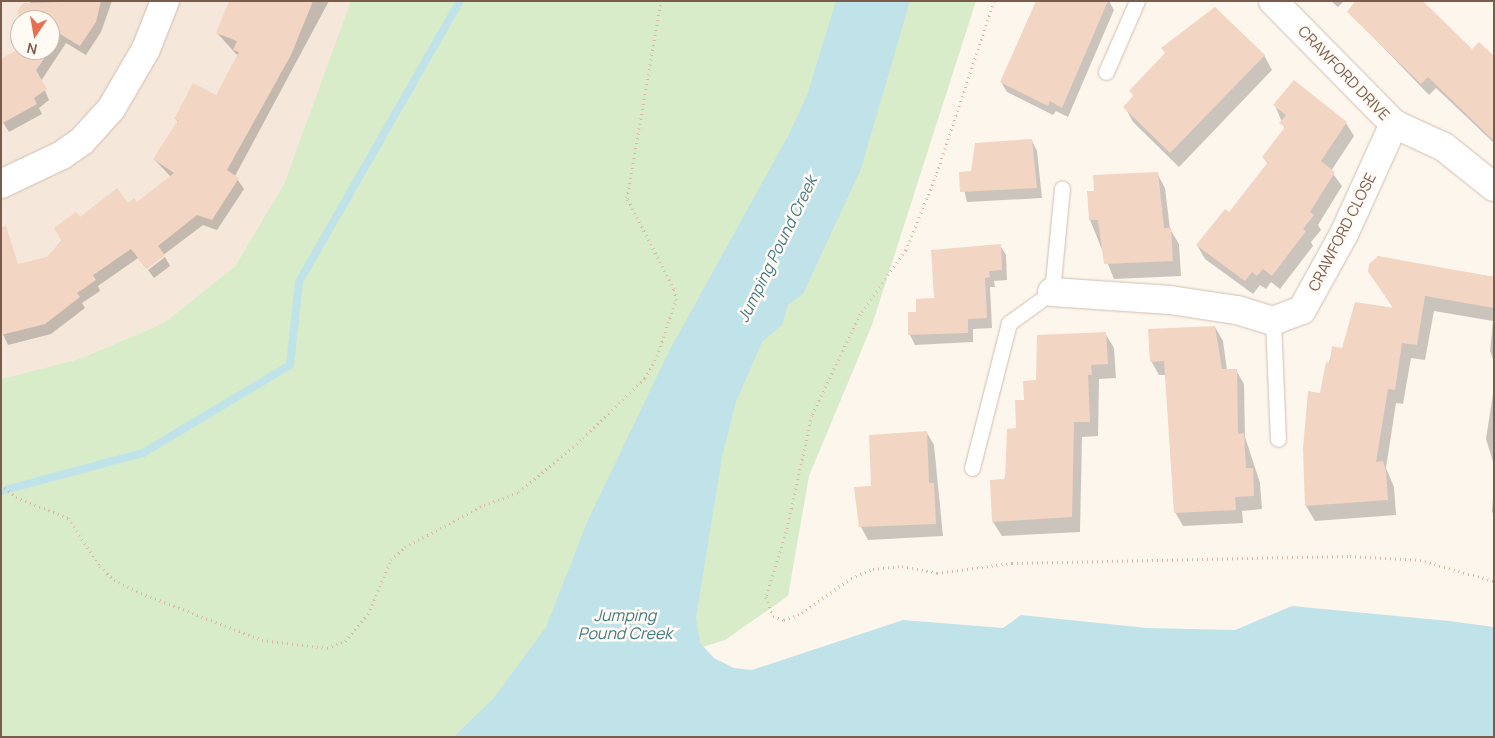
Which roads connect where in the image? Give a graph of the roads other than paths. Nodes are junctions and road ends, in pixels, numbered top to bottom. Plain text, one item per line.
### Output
1 (165, 1) edge
2 (1137, 1) edge
3 (1273, 1) edge
4 (1106, 72) dead end
5 (1394, 124) junction
6 (1, 184) edge
7 (1494, 187) edge
8 (1062, 188) dead end
9 (1052, 292) junction
10 (1273, 321) junction
11 (1278, 439) dead end
12 (972, 468) dead end

1 - 6 street
2 - 4 lane
3 - 5 street, CRAWFORD DRIVE
5 - 7 street, CRAWFORD DRIVE
5 - 10 street, CRAWFORD CLOSE
8 - 9 lane
9 - 10 street
9 - 12 lane
10 - 11 lane

